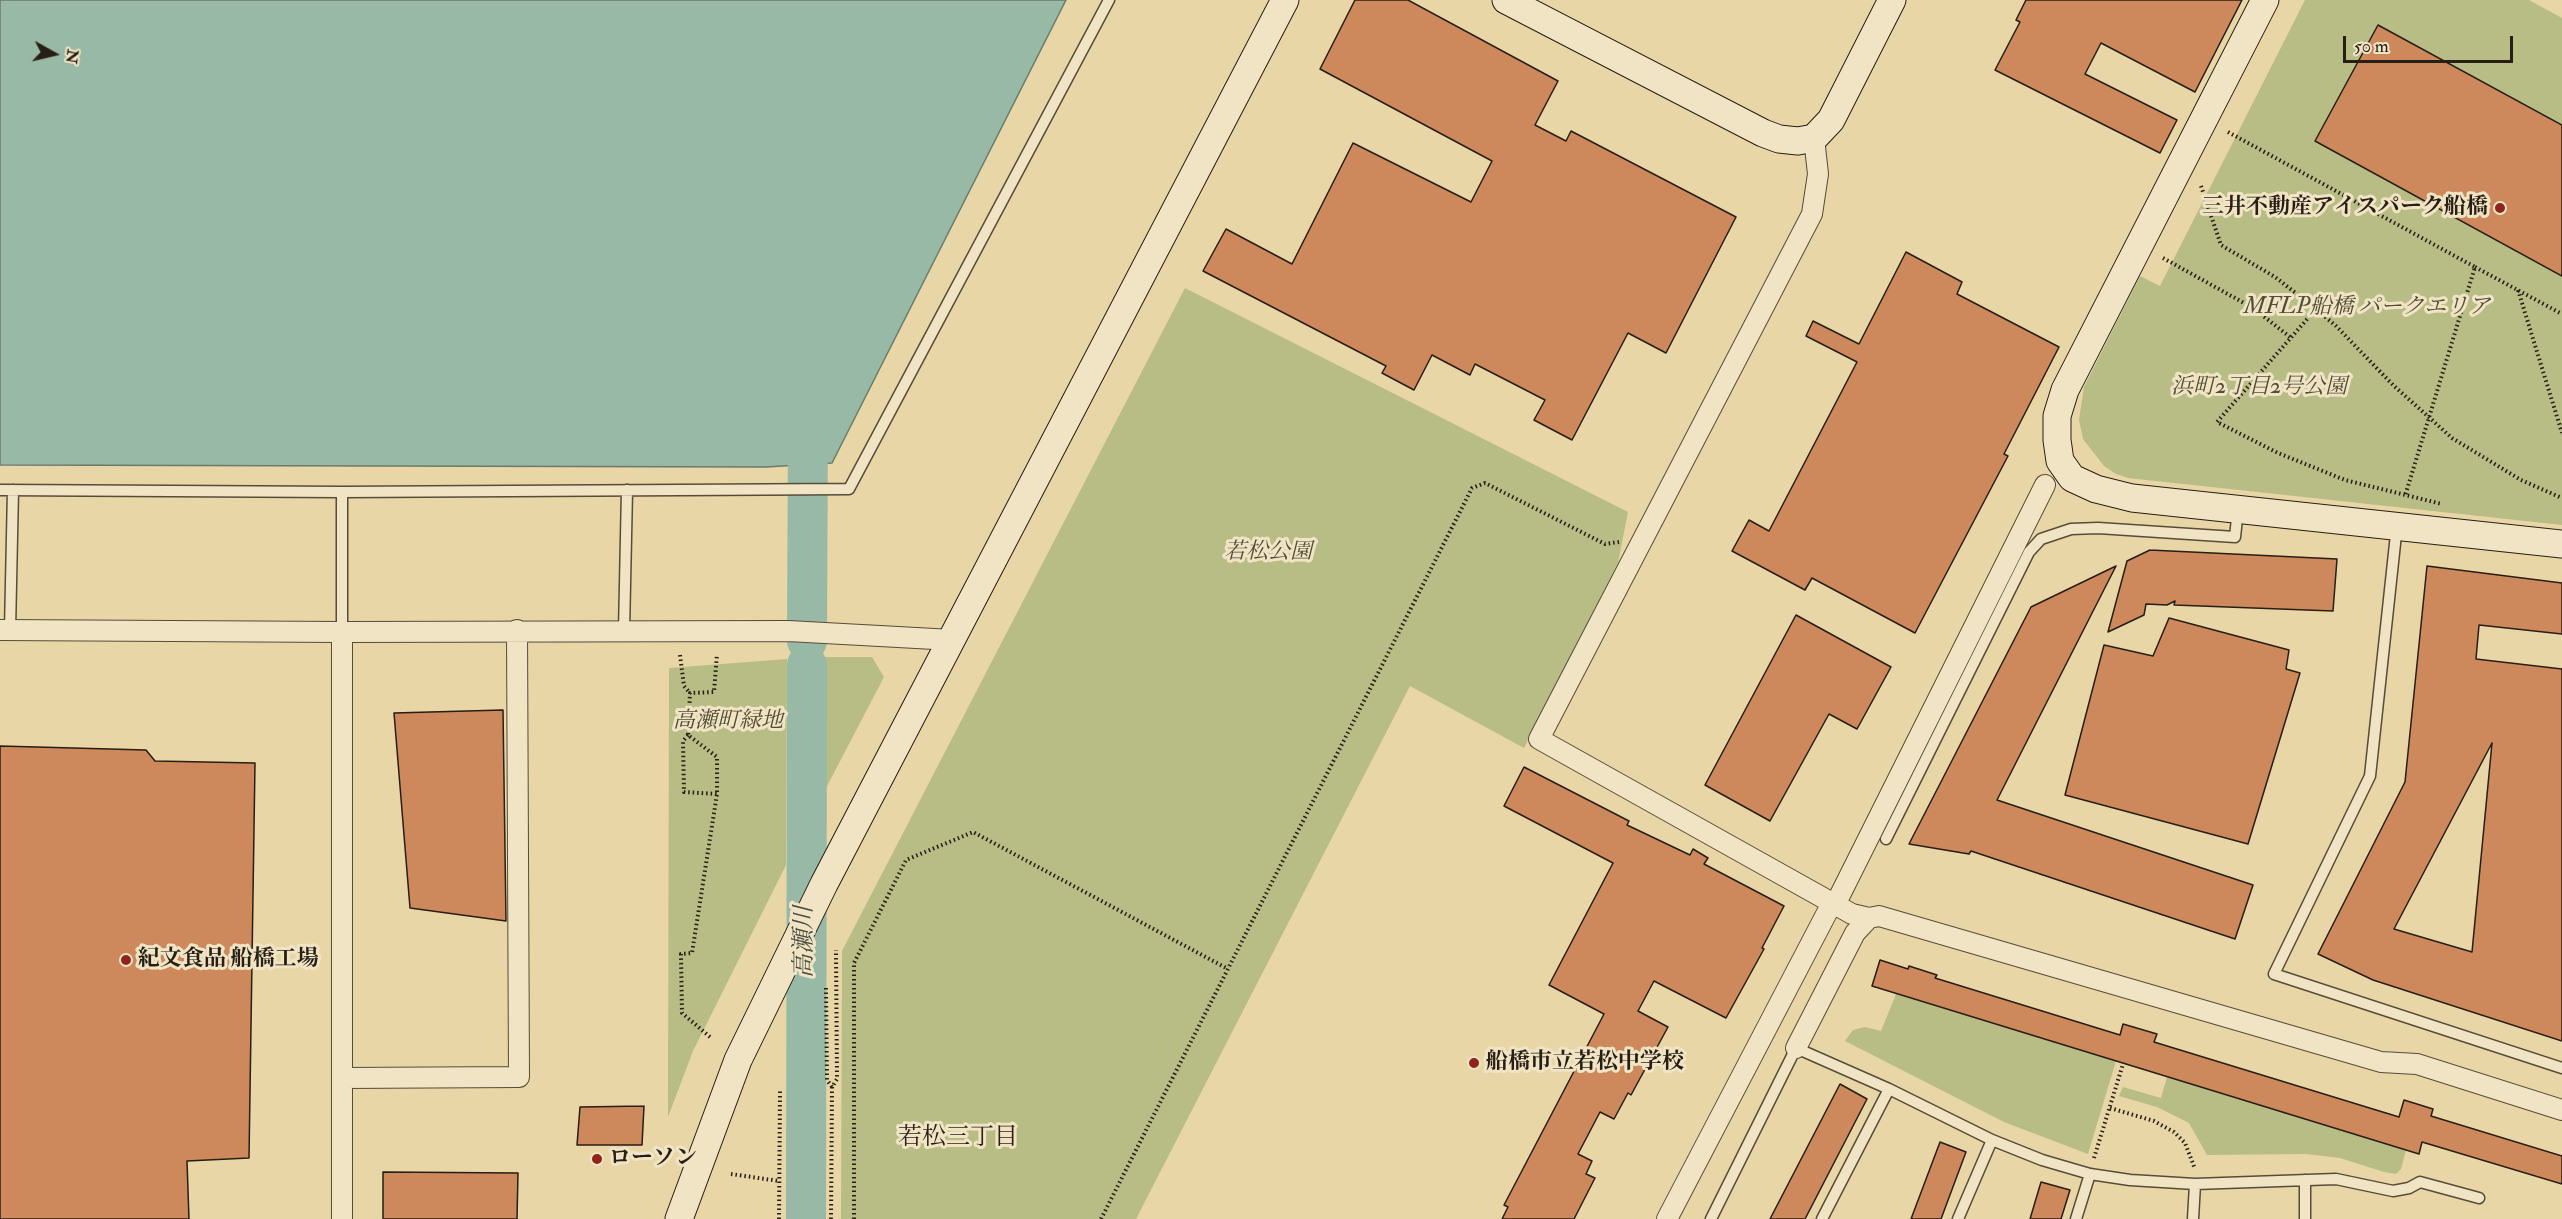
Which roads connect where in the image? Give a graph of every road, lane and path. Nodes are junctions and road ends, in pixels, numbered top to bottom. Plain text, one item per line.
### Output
1 (1109, 0) edge
2 (1285, 0) edge
3 (1506, 0) edge
4 (1892, 0) edge
5 (2265, 0) edge
6 (2228, 132) dead end
7 (1814, 138) junction
8 (2201, 186) dead end
9 (2163, 258) dead end
10 (2475, 267) junction
11 (2518, 290) junction
12 (2316, 309) junction
13 (2562, 314) edge
14 (2290, 337) junction
15 (2429, 419) junction
16 (2562, 433) edge
17 (2045, 485) dead end
18 (0, 490) edge
19 (13, 490) junction
20 (627, 490) junction
21 (342, 492) junction
22 (2405, 495) junction
23 (2562, 498) edge
24 (2442, 504) dead end
25 (2238, 509) junction
26 (2397, 525) junction
27 (1622, 542) dead end
28 (2562, 544) edge
29 (5, 630) edge
30 (516, 630) junction
31 (624, 631) junction
32 (342, 632) junction
33 (953, 640) junction
34 (717, 654) dead end
35 (680, 655) dead end
36 (690, 693) junction
37 (687, 735) junction
38 (717, 794) junction
39 (1886, 839) dead end
40 (1834, 904) junction
41 (1869, 918) junction
42 (836, 950) dead end
43 (1228, 969) junction
44 (826, 988) dead end
45 (710, 1037) dead end
46 (1796, 1048) junction
47 (2123, 1064) dead end
48 (2562, 1068) edge
49 (343, 1078) junction
50 (832, 1087) junction
51 (1889, 1089) junction
52 (780, 1091) dead end
53 (2110, 1108) junction
54 (2562, 1110) edge
55 (1992, 1140) junction
56 (2093, 1161) dead end
57 (2196, 1169) dead end
58 (731, 1174) dead end
59 (2090, 1174) junction
60 (2305, 1180) junction
61 (779, 1182) junction
62 (2195, 1184) junction
63 (2479, 1198) dead end
64 (342, 1219) edge
65 (679, 1219) edge
66 (779, 1219) edge
67 (831, 1219) edge
68 (854, 1219) edge
69 (1101, 1219) edge
70 (1667, 1219) edge
71 (1711, 1219) edge
72 (1822, 1219) edge
73 (1958, 1219) edge
74 (2076, 1219) edge
75 (2193, 1219) edge
76 (2305, 1219) edge

1 - 20 lane
2 - 33 street
3 - 7 street
4 - 7 street
5 - 25 street
6 - 10 path
7 - 40 street
8 - 12 path
9 - 14 path
10 - 11 path
10 - 15 path
11 - 13 path
11 - 16 path
12 - 14 path
12 - 15 path
14 - 22 path
15 - 22 path
15 - 23 path
17 - 40 street
18 - 19 lane
19 - 21 lane
19 - 29 lane
20 - 21 lane
20 - 31 lane
21 - 32 lane
22 - 24 path
25 - 26 street
25 - 39 lane
26 - 28 street
26 - 48 lane
27 - 43 path
29 - 32 street
30 - 31 street
30 - 32 street
30 - 49 street
31 - 33 street
32 - 49 street
33 - 65 street
34 - 36 path
35 - 36 path
36 - 37 path
37 - 38 path
37 - 38 path
38 - 45 path
40 - 41 street
40 - 70 street
41 - 46 street
41 - 54 street
42 - 50 path
43 - 68 path
43 - 69 path
44 - 50 path
46 - 51 lane
46 - 71 lane
47 - 53 path
49 - 64 street
50 - 67 path
51 - 55 lane
51 - 72 lane
52 - 61 path
53 - 56 path
53 - 57 path
55 - 59 lane
55 - 73 lane
58 - 61 path
59 - 62 lane
59 - 74 lane
60 - 62 lane
60 - 63 lane
60 - 76 lane
61 - 66 path
62 - 75 lane

